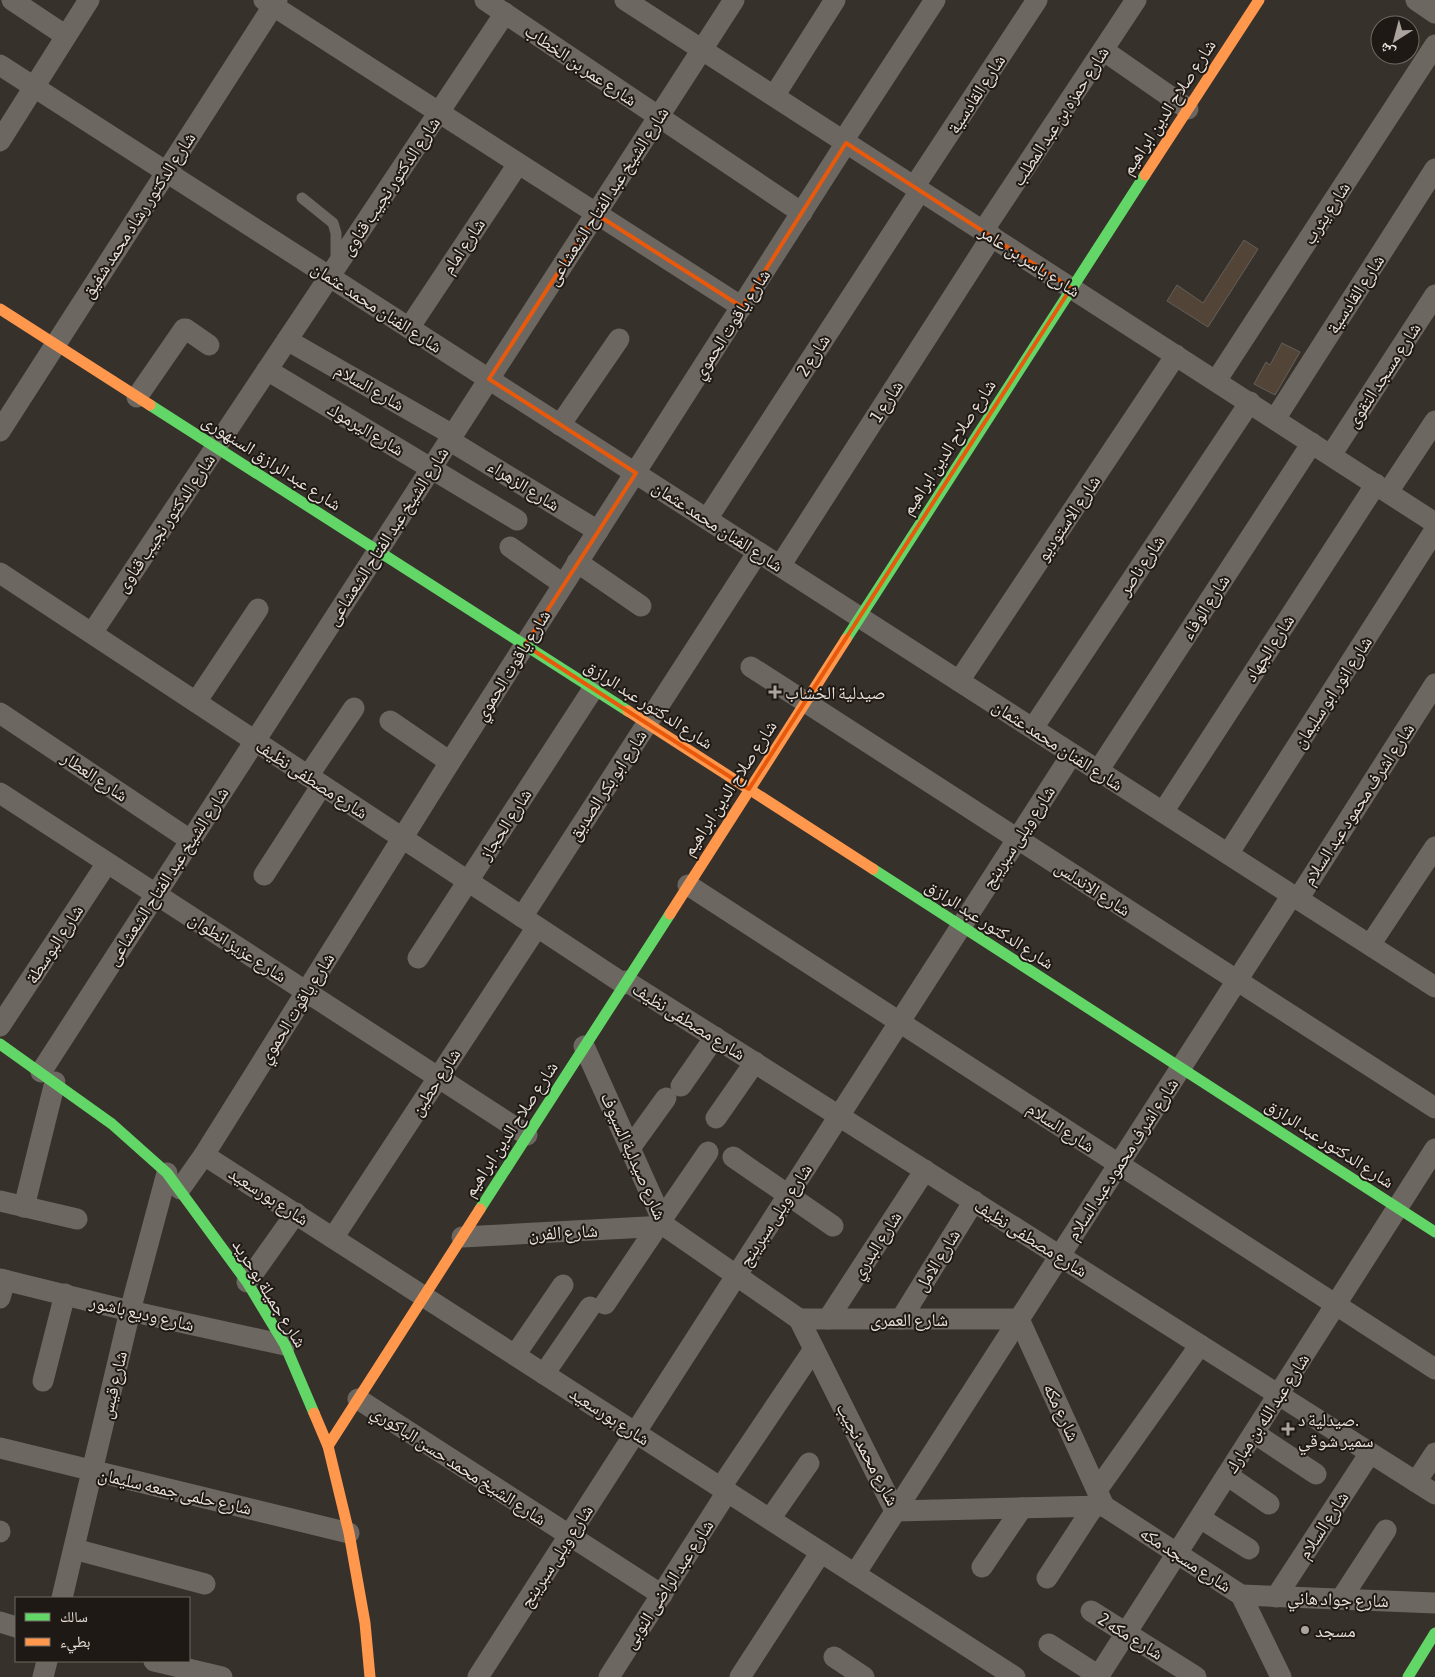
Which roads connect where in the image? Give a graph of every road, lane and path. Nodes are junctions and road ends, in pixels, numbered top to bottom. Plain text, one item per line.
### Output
1 (12, 0) edge
2 (90, 0) edge
3 (485, 0) edge
4 (734, 0) edge
5 (836, 0) edge
6 (935, 0) edge
7 (1037, 0) edge
8 (1136, 0) edge
9 (1259, 0) edge
10 (1416, 0) edge
11 (630, 1) edge
12 (271, 2) edge
13 (504, 13) junction
14 (1435, 13) edge
15 (66, 36) junction
16 (1435, 45) edge
17 (702, 49) junction
18 (1103, 50) junction
19 (0, 65) edge
20 (34, 87) junction
21 (774, 96) junction
22 (1188, 109) junction
23 (438, 113) junction
24 (658, 117) junction
25 (0, 141) edge
26 (844, 142) junction
27 (518, 164) junction
28 (1435, 169) edge
29 (166, 172) junction
30 (917, 189) junction
31 (302, 198) dead end
32 (802, 213) junction
33 (596, 214) junction
34 (988, 234) junction
35 (333, 272) junction
36 (1071, 288) junction
37 (1435, 295) edge
38 (742, 307) junction
39 (0, 309) edge
40 (408, 328) junction
41 (619, 338) dead end
42 (287, 340) junction
43 (55, 345) junction
44 (209, 345) dead end
45 (1176, 355) junction
46 (267, 370) junction
47 (489, 379) junction
48 (1216, 381) junction
49 (137, 397) junction
50 (1250, 402) junction
51 (1274, 419) junction
52 (1435, 421) edge
53 (560, 425) junction
54 (0, 430) edge
55 (451, 437) junction
56 (1312, 443) junction
57 (216, 447) junction
58 (1331, 455) junction
59 (431, 468) junction
60 (636, 474) junction
61 (1382, 488) junction
62 (707, 519) junction
63 (517, 520) dead end
64 (1435, 523) edge
65 (1435, 530) edge
66 (598, 531) junction
67 (510, 547) dead end
68 (378, 551) junction
69 (758, 552) junction
70 (577, 562) junction
71 (780, 566) junction
72 (0, 573) edge
73 (563, 584) junction
74 (642, 606) dead end
75 (258, 609) dead end
76 (860, 617) junction
77 (92, 633) junction
78 (525, 645) junction
79 (751, 667) dead end
80 (959, 682) junction
81 (1435, 684) edge
82 (593, 689) junction
83 (196, 702) junction
84 (805, 702) junction
85 (354, 708) dead end
86 (0, 713) edge
87 (390, 721) dead end
88 (647, 724) junction
89 (1033, 728) junction
90 (255, 741) junction
91 (1072, 754) junction
92 (450, 762) junction
93 (1098, 770) junction
94 (315, 781) junction
95 (749, 790) junction
96 (0, 793) edge
97 (1163, 812) junction
98 (402, 838) junction
99 (1017, 839) junction
100 (190, 840) junction
101 (1435, 846) edge
102 (1228, 854) junction
103 (108, 863) junction
104 (264, 875) dead end
105 (468, 881) junction
106 (688, 885) junction
107 (156, 894) junction
108 (1295, 897) junction
109 (530, 922) junction
110 (961, 926) junction
111 (1370, 945) junction
112 (418, 958) dead end
113 (1237, 980) junction
114 (625, 983) junction
115 (1434, 985) edge
116 (306, 992) junction
117 (899, 1022) junction
118 (0, 1026) edge
119 (715, 1037) junction
120 (0, 1044) edge
121 (584, 1046) junction
122 (755, 1062) junction
123 (1180, 1068) junction
124 (48, 1077) junction
125 (439, 1077) junction
126 (1435, 1108) edge
127 (839, 1116) junction
128 (716, 1118) dead end
129 (527, 1135) junction
130 (630, 1148) junction
131 (1435, 1149) edge
132 (708, 1152) dead end
133 (204, 1155) junction
134 (733, 1157) dead end
135 (1118, 1164) junction
136 (925, 1170) junction
137 (174, 1181) junction
138 (788, 1195) junction
139 (0, 1201) edge
140 (974, 1202) junction
141 (24, 1207) junction
142 (1398, 1208) junction
143 (296, 1213) junction
144 (77, 1219) dead end
145 (662, 1224) junction
146 (833, 1226) dead end
147 (1435, 1232) edge
148 (462, 1237) junction
149 (333, 1238) junction
150 (1059, 1256) junction
151 (736, 1276) junction
152 (247, 1282) junction
153 (563, 1285) dead end
154 (2, 1286) edge
155 (66, 1294) junction
156 (424, 1296) junction
157 (1336, 1305) junction
158 (130, 1311) junction
159 (828, 1319) junction
160 (901, 1319) junction
161 (1019, 1319) junction
162 (799, 1320) junction
163 (285, 1345) junction
164 (1200, 1345) junction
165 (814, 1349) junction
166 (515, 1355) junction
167 (1435, 1369) edge
168 (544, 1374) junction
169 (43, 1382) dead end
170 (1278, 1395) junction
171 (358, 1399) junction
172 (635, 1432) junction
173 (1254, 1433) junction
174 (328, 1446) junction
175 (0, 1448) edge
176 (1370, 1453) junction
177 (1435, 1453) edge
178 (809, 1463) dead end
179 (92, 1471) junction
180 (1316, 1474) dead end
181 (1227, 1476) junction
182 (1416, 1482) junction
183 (724, 1489) junction
184 (1435, 1494) edge
185 (1099, 1501) junction
186 (1269, 1504) dead end
187 (1022, 1508) junction
188 (895, 1511) junction
189 (1200, 1518) junction
190 (770, 1519) junction
191 (1386, 1530) dead end
192 (350, 1533) junction
193 (569, 1536) junction
194 (74, 1549) junction
195 (1249, 1550) dead end
196 (821, 1552) junction
197 (1177, 1554) junction
198 (982, 1567) dead end
199 (854, 1574) junction
200 (1047, 1578) dead end
201 (205, 1584) dead end
202 (662, 1595) junction
203 (1241, 1595) junction
204 (1276, 1596) junction
205 (62, 1597) edge
206 (1341, 1600) junction
207 (1435, 1603) edge
208 (1091, 1611) dead end
209 (0, 1622) edge
210 (15, 1627) edge
211 (1126, 1633) junction
212 (1435, 1633) edge
213 (1049, 1644) dead end
214 (834, 1657) dead end
215 (47, 1662) edge
216 (158, 1662) edge
217 (1004, 1674) edge
218 (43, 1677) edge
219 (222, 1677) edge
220 (370, 1677) edge
221 (478, 1677) edge
222 (609, 1677) edge
223 (740, 1677) edge
224 (864, 1677) edge
225 (1099, 1677) edge
226 (1196, 1677) edge
227 (1281, 1677) edge
228 (1408, 1677) edge

1 - 15 street
2 - 15 street
3 - 13 street, شارع عمر بن الخطاب
4 - 17 street, شارع الشيخ عبد الفتاح الشعشاعى
5 - 21 street
6 - 26 street, شارع ياقوت الحموي
7 - 30 street, شارع القادسية
8 - 18 street, شارع حمزه بن عبد المطلب
9 - 22 street, شارع صلاح الدين ابراهيم
10 - 14 street
11 - 17 street, شارع ياسر بن عامر
12 - 23 street
12 - 29 street, شارع الدكتور رشاد محمد شفيق
13 - 23 street, شارع الدكتور نجيب قناوى
13 - 24 street, شارع عمر بن الخطاب
15 - 20 street
16 - 48 street, شارع يثرب
17 - 21 street, شارع ياسر بن عامر
17 - 24 street, شارع الشيخ عبد الفتاح الشعشاعى
18 - 22 street
18 - 34 street, شارع حمزه بن عبد المطلب
19 - 20 street, شارع الفنان محمد عثمان
20 - 25 street
20 - 29 street, شارع الفنان محمد عثمان
21 - 26 street, شارع ياسر بن عامر
22 - 36 street, شارع صلاح الدين ابراهيم
23 - 27 street
23 - 35 street, شارع الدكتور نجيب قناوى
24 - 32 street, شارع عمر بن الخطاب
24 - 33 street, شارع الشيخ عبد الفتاح الشعشاعى
26 - 30 street, شارع ياسر بن عامر
26 - 32 street, شارع ياقوت الحموي
27 - 33 street
27 - 40 street, شارع امام
28 - 51 street, شارع القادسية
29 - 35 street, شارع الفنان محمد عثمان
29 - 43 street, شارع الدكتور رشاد محمد شفيق
30 - 34 street, شارع ياسر بن عامر
30 - 62 street, شارع 2
31 - 35 lane
32 - 38 street, شارع ياقوت الحموي
33 - 38 street
33 - 47 street, شارع الشيخ عبد الفتاح الشعشاعى
34 - 36 street, شارع ياسر بن عامر
34 - 71 street, شارع 1
35 - 40 street, شارع الفنان محمد عثمان
35 - 42 street, شارع الدكتور نجيب قناوى
36 - 45 street, شارع ياسر بن عامر
36 - 76 street, شارع صلاح الدين ابراهيم
37 - 58 street, شارع مسجد التقوى
38 - 60 street, شارع ياقوت الحموي
39 - 43 street, شارع عبد الرازق السنهورى
40 - 47 street, شارع الفنان محمد عثمان
41 - 53 street
42 - 46 street, شارع الدكتور نجيب قناوى
42 - 55 street, شارع السلام
43 - 49 street, شارع عبد الرازق السنهورى
43 - 54 street, شارع الدكتور رشاد محمد شفيق
44 - 49 street
45 - 48 street, شارع ياسر بن عامر
45 - 80 street, شارع الاستوديو
46 - 57 street, شارع الدكتور نجيب قناوى
46 - 59 street, شارع اليرموك
47 - 53 street, شارع الفنان محمد عثمان
47 - 55 street, شارع الشيخ عبد الفتاح الشعشاعى
48 - 50 street, شارع ياسر بن عامر
49 - 57 street, شارع عبد الرازق السنهورى
50 - 51 street, شارع ياسر بن عامر
50 - 89 street, شارع ناصر
51 - 56 street, شارع ياسر بن عامر
52 - 61 street, شارع الجهاد
53 - 60 street, شارع الفنان محمد عثمان
55 - 59 street, شارع الشيخ عبد الفتاح الشعشاعى
55 - 66 street, شارع الزهراء
56 - 58 street, شارع ياسر بن عامر
56 - 93 street, شارع الوفاء
57 - 68 street, شارع عبد الرازق السنهورى
57 - 77 street, شارع الدكتور نجيب قناوى
58 - 61 street, شارع ياسر بن عامر
59 - 63 street, شارع اليرموك
59 - 68 street, شارع الشيخ عبد الفتاح الشعشاعى
60 - 62 street, شارع الفنان محمد عثمان
60 - 66 street, شارع ياقوت الحموي
61 - 64 street, شارع ياسر بن عامر
61 - 97 street, شارع الجهاد
62 - 69 street, شارع الفنان محمد عثمان
65 - 102 street, شارع انور ابو سليمان
66 - 70 street, شارع ياقوت الحموي
67 - 73 street
68 - 78 street, شارع عبد الرازق السنهورى
68 - 90 street, شارع الشيخ عبد الفتاح الشعشاعى
69 - 71 street, شارع الفنان محمد عثمان
69 - 88 street, شارع ابو بكر الصديق
70 - 73 street, شارع ياقوت الحموي
70 - 74 street
71 - 76 street, شارع الفنان محمد عثمان
72 - 77 street, شارع مصطفى نظيف
73 - 78 street, شارع ياقوت الحموي
75 - 83 street
76 - 80 street, شارع الفنان محمد عثمان
76 - 84 street, شارع صلاح الدين ابراهيم
77 - 83 street, شارع مصطفى نظيف
78 - 82 street, شارع الدكتور عبد الرازق
78 - 92 street, شارع ياقوت الحموي
79 - 84 street, شارع الاندلس
80 - 89 street, شارع الفنان محمد عثمان
81 - 108 street, شارع اشرف محمود عبد السلام
82 - 88 street, شارع الدكتور عبد الرازق
82 - 105 street, شارع الحجاز
83 - 90 street, شارع مصطفى نظيف
84 - 95 street, شارع صلاح الدين ابراهيم
84 - 99 street, شارع الاندلس
85 - 94 street
86 - 100 street, شارع العطار
87 - 92 street
88 - 95 street, شارع الدكتور عبد الرازق
88 - 109 street, شارع ابو بكر الصديق
89 - 91 street, شارع الفنان محمد عثمان
90 - 94 street, شارع مصطفى نظيف
90 - 100 street, شارع الشيخ عبد الفتاح الشعشاعى
91 - 93 street, شارع الفنان محمد عثمان
91 - 99 street, شارع ويلى سبرينج
92 - 98 street, شارع ياقوت الحموي
93 - 97 street, شارع الفنان محمد عثمان
94 - 98 street, شارع مصطفى نظيف
94 - 104 street
95 - 106 street, شارع صلاح الدين ابراهيم
95 - 110 street, شارع الدكتور عبد الرازق
96 - 103 street, شارع عزيز انطوان
97 - 102 street, شارع الفنان محمد عثمان
98 - 105 street, شارع مصطفى نظيف
98 - 116 street, شارع ياقوت الحموي
99 - 110 street, شارع ويلى سبرينج
99 - 113 street, شارع الاندلس
100 - 107 street, شارع الشيخ عبد الفتاح الشعشاعى
101 - 111 street
102 - 108 street, شارع الفنان محمد عثمان
103 - 107 street, شارع عزيز انطوان
103 - 118 street, شارع البوسطة
105 - 109 street, شارع مصطفى نظيف
105 - 112 street, شارع الحجاز
106 - 114 street, شارع صلاح الدين ابراهيم
106 - 117 street, شارع السلام
107 - 116 street, شارع عزيز انطوان
107 - 124 street, شارع الشيخ عبد الفتاح الشعشاعى
108 - 111 street, شارع الفنان محمد عثمان
108 - 113 street, شارع اشرف محمود عبد السلام
109 - 114 street, شارع مصطفى نظيف
109 - 125 street, شارع حطين
110 - 117 street, شارع ويلى سبرينج
110 - 123 street, شارع الدكتور عبد الرازق
111 - 115 street, شارع الفنان محمد عثمان
113 - 123 street, شارع اشرف محمود عبد السلام
113 - 126 street, شارع الاندلس
114 - 119 street, شارع مصطفى نظيف
114 - 121 street, شارع صلاح الدين ابراهيم
116 - 125 street, شارع عزيز انطوان
116 - 133 street, شارع ياقوت الحموي
117 - 127 street, شارع ويلى سبرينج
117 - 135 street, شارع السلام
119 - 122 street, شارع مصطفى نظيف
119 - 130 street
120 - 124 street, شارع جميلة بوحريد
121 - 129 street, شارع صلاح الدين ابراهيم
121 - 130 street, شارع صيدلية السيوف
122 - 127 street, شارع مصطفى نظيف
122 - 128 street
123 - 135 street, شارع اشرف محمود عبد السلام
123 - 142 street, شارع الدكتور عبد الرازق
124 - 137 street, شارع جميلة بوحريد
124 - 141 street, شارع الشيخ عبد الفتاح الشعشاعى
125 - 129 street, شارع عزيز انطوان
125 - 149 street, شارع حطين
127 - 136 street, شارع مصطفى نظيف
127 - 138 street, شارع ويلى سبرينج
129 - 148 street, شارع صلاح الدين ابراهيم
130 - 145 street, شارع صيدلية السيوف
131 - 142 street, شارع عبد الله بن مبارك
132 - 145 street
133 - 137 street, شارع ياقوت الحموي
133 - 143 street, شارع بورسعيد
134 - 138 street
135 - 150 street, شارع اشرف محمود عبد السلام
135 - 157 street, شارع السلام
136 - 140 street, شارع مصطفى نظيف
136 - 159 street, شارع البدري
137 - 152 street, شارع جميلة بوحريد
137 - 158 street, شارع قيس
138 - 146 street
138 - 151 street, شارع ويلى سبرينج
139 - 141 street
140 - 150 street, شارع مصطفى نظيف
140 - 160 street, شارع الامل
141 - 144 street
142 - 147 street, شارع الدكتور عبد الرازق
142 - 157 street, شارع عبد الله بن مبارك
143 - 149 street, شارع بورسعيد
143 - 152 street
145 - 148 street, شارع الفرن
145 - 151 street, شارع صيدلية السيوف
145 - 168 street
148 - 156 street, شارع صلاح الدين ابراهيم
149 - 156 street, شارع بورسعيد
150 - 161 street, شارع اشرف محمود عبد السلام
150 - 164 street, شارع مصطفى نظيف
151 - 162 street, شارع صيدلية السيوف
151 - 172 street, شارع ويلى سبرينج
152 - 163 street, شارع جميلة بوحريد
153 - 166 street
154 - 155 street, شارع وديع باشور
155 - 158 street, شارع وديع باشور
155 - 169 street
156 - 166 street, شارع بورسعيد
156 - 171 street, شارع صلاح الدين ابراهيم
157 - 167 street, شارع السلام
157 - 170 street, شارع عبد الله بن مبارك
158 - 163 street, شارع وديع باشور
158 - 179 street, شارع قيس
159 - 160 street, شارع العمرى
159 - 162 street, شارع العمرى
160 - 161 street, شارع العمرى
161 - 185 street, شارع مكه
161 - 188 street, شارع اشرف محمود عبد السلام
162 - 165 street, شارع محمد نجيب
163 - 174 street, شارع جميلة بوحريد
164 - 170 street, شارع مصطفى نظيف
164 - 185 street
165 - 183 street, شارع عبد الراضى النوبى
165 - 188 street, شارع محمد نجيب
166 - 168 street, شارع بورسعيد
168 - 172 street, شارع بورسعيد
170 - 173 street, شارع عبد الله بن مبارك
170 - 176 street, شارع مصطفى نظيف
171 - 174 street, شارع صلاح الدين ابراهيم
171 - 193 street, شارع الشيخ محمد حسن الباكوري
172 - 183 street, شارع بورسعيد
172 - 193 street, شارع ويلى سبرينج
173 - 180 street
173 - 181 street, شارع عبد الله بن مبارك
174 - 192 street, شارع جميلة بوحريد
175 - 179 street, شارع حلمى جمعه سليمان
176 - 182 street, شارع مصطفى نظيف
176 - 204 street, شارع السلام
177 - 182 street
178 - 190 street
179 - 192 street, شارع حلمى جمعه سليمان
179 - 194 street, شارع قيس
181 - 186 street
181 - 189 street, شارع عبد الله بن مبارك
182 - 184 street, شارع مصطفى نظيف
183 - 190 street, شارع بورسعيد
183 - 202 street, شارع عبد الراضى النوبى
185 - 187 street, شارع محمد نجيب
185 - 197 street, شارع مسجد مكه
185 - 200 street
187 - 188 street, شارع محمد نجيب
187 - 198 street
188 - 199 street, شارع اشرف محمود عبد السلام
189 - 195 street
189 - 197 street, شارع عبد الله بن مبارك
190 - 196 street, شارع بورسعيد
191 - 206 street
192 - 220 street, شارع جميلة بوحريد
193 - 202 street, شارع الشيخ محمد حسن الباكوري
193 - 221 street, شارع ويلى سبرينج
194 - 201 street
194 - 205 street, شارع قيس
196 - 199 street, شارع بورسعيد
196 - 223 street
197 - 203 street, شارع مسجد مكه
197 - 211 street, شارع عبد الله بن مبارك
199 - 217 street, شارع بورسعيد
202 - 222 street, شارع عبد الراضى النوبى
203 - 204 street, شارع جواد هاني
203 - 227 street, شارع مسجد مكه
204 - 206 street, شارع جواد هاني
206 - 207 street, شارع جواد هاني
208 - 211 street, شارع مكه 2
209 - 210 street
211 - 225 street, شارع عبد الله بن مبارك
211 - 226 street, شارع مكه 2
212 - 228 street
213 - 225 street
214 - 224 street
215 - 218 street
216 - 219 street

